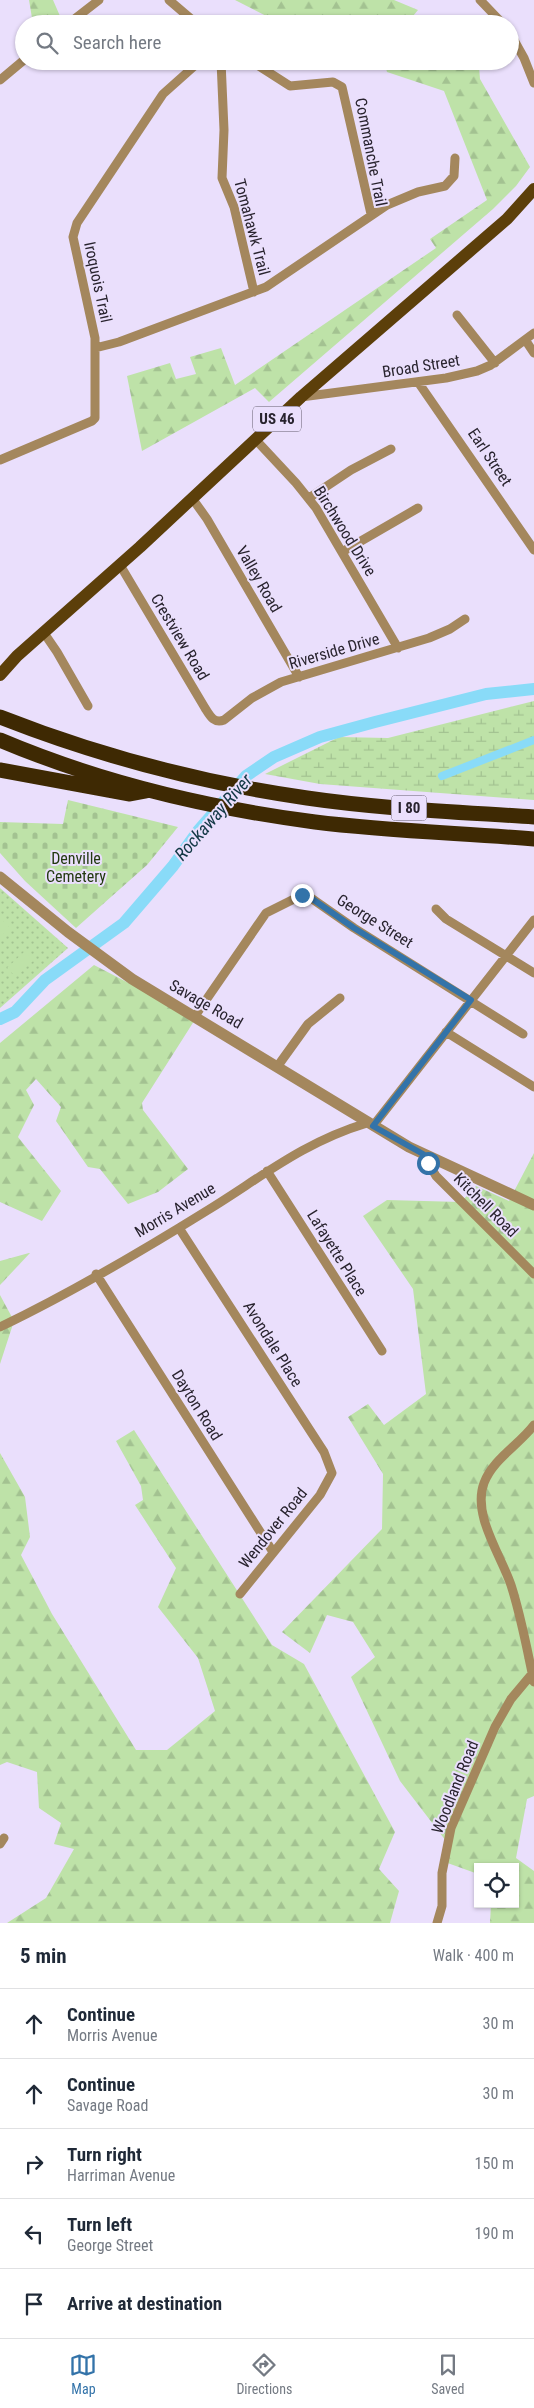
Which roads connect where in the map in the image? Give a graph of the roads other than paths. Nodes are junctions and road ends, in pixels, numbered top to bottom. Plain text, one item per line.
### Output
1 (100, 0) edge
2 (169, 0) edge
3 (480, 0) edge
4 (80, 15) edge
5 (186, 15) edge
6 (494, 15) edge
7 (519, 49) edge
8 (15, 68) edge
9 (190, 70) edge
10 (221, 70) edge
11 (264, 70) edge
12 (0, 80) edge
13 (534, 83) edge
14 (455, 158) dead end
15 (534, 190) edge
16 (371, 214) junction
17 (254, 292) junction
18 (457, 315) dead end
19 (534, 333) edge
20 (526, 341) junction
21 (95, 348) junction
22 (534, 353) edge
23 (495, 363) junction
24 (418, 382) junction
25 (301, 397) junction
26 (255, 439) junction
27 (391, 449) dead end
28 (0, 460) edge
29 (192, 498) junction
30 (308, 498) junction
31 (418, 508) dead end
32 (534, 550) edge
33 (342, 552) junction
34 (120, 565) junction
35 (465, 619) dead end
36 (44, 634) junction
37 (398, 648) junction
38 (17, 656) junction
39 (0, 662) edge
40 (0, 675) edge
41 (299, 677) junction
42 (88, 706) dead end
43 (0, 717) edge
44 (218, 722) joint
45 (0, 740) edge
46 (0, 770) edge
47 (151, 790) junction
48 (534, 818) edge
49 (534, 839) edge
50 (0, 877) edge
51 (436, 909) dead end
52 (534, 920) edge
53 (505, 957) junction
54 (534, 974) edge
55 (340, 998) dead end
56 (471, 1000) junction
57 (195, 1016) junction
58 (446, 1032) junction
59 (523, 1034) dead end
60 (277, 1067) junction
61 (534, 1087) edge
62 (370, 1124) junction
63 (423, 1154) junction
64 (267, 1171) junction
65 (534, 1205) edge
66 (179, 1228) junction
67 (96, 1274) junction
68 (534, 1274) edge
69 (0, 1327) edge
70 (382, 1351) dead end
71 (534, 1425) edge
72 (330, 1480) joint
73 (272, 1552) junction
74 (240, 1594) dead end
75 (533, 1678) edge
76 (437, 1923) edge

1 - 4 street
2 - 5 street
3 - 6 street
7 - 13 street
8 - 12 street
9 - 21 street, Iroquois Trail
10 - 17 street, Tomahawk Trail
11 - 16 street, Commanche Trail
14 - 16 street
15 - 25 main road, US 46
16 - 17 street, Commanche Trail
17 - 21 street, Tomahawk Trail
18 - 23 street
19 - 20 street, Broad Street
20 - 22 street
20 - 23 street, Broad Street
21 - 28 street, Iroquois Trail
23 - 24 street, Broad Street
24 - 25 street, Broad Street
24 - 32 street, Earl Street
25 - 26 main road, US 46
26 - 29 main road, US 46
26 - 30 street, Birchwood Drive
27 - 30 street
29 - 34 main road, US 46
29 - 41 street, Valley Road
30 - 33 street, Birchwood Drive
31 - 33 street
33 - 37 street, Birchwood Drive
34 - 36 main road, US 46
34 - 44 street, Crestview Road
35 - 37 street, Riverside Drive
36 - 38 main road, US 46
36 - 42 street
37 - 41 street, Riverside Drive
38 - 39 main road, US 46
38 - 40 main road, US 46
41 - 44 street, Riverside Drive
43 - 48 highway, I 80
45 - 47 highway, I 80
46 - 47 highway
47 - 49 highway, I 80
50 - 57 street, Savage Road
51 - 53 street
52 - 53 street
53 - 54 street
53 - 56 street
55 - 60 street
56 - 57 street, George Street
56 - 58 street
56 - 59 street, George Street
57 - 60 street, Savage Road
58 - 61 street
58 - 62 street
60 - 62 street, Savage Road
62 - 63 street, Savage Road
62 - 64 street, Morris Avenue
63 - 65 street
63 - 68 street, Kitchell Road
64 - 66 street, Morris Avenue
64 - 70 street, Lafayette Place
66 - 67 street, Morris Avenue
66 - 72 street, Avondale Place
67 - 69 street, Morris Avenue
67 - 73 street, Dayton Road
71 - 75 street
72 - 73 street, Wendover Road
73 - 74 street, Wendover Road
75 - 76 street, Woodland Road

